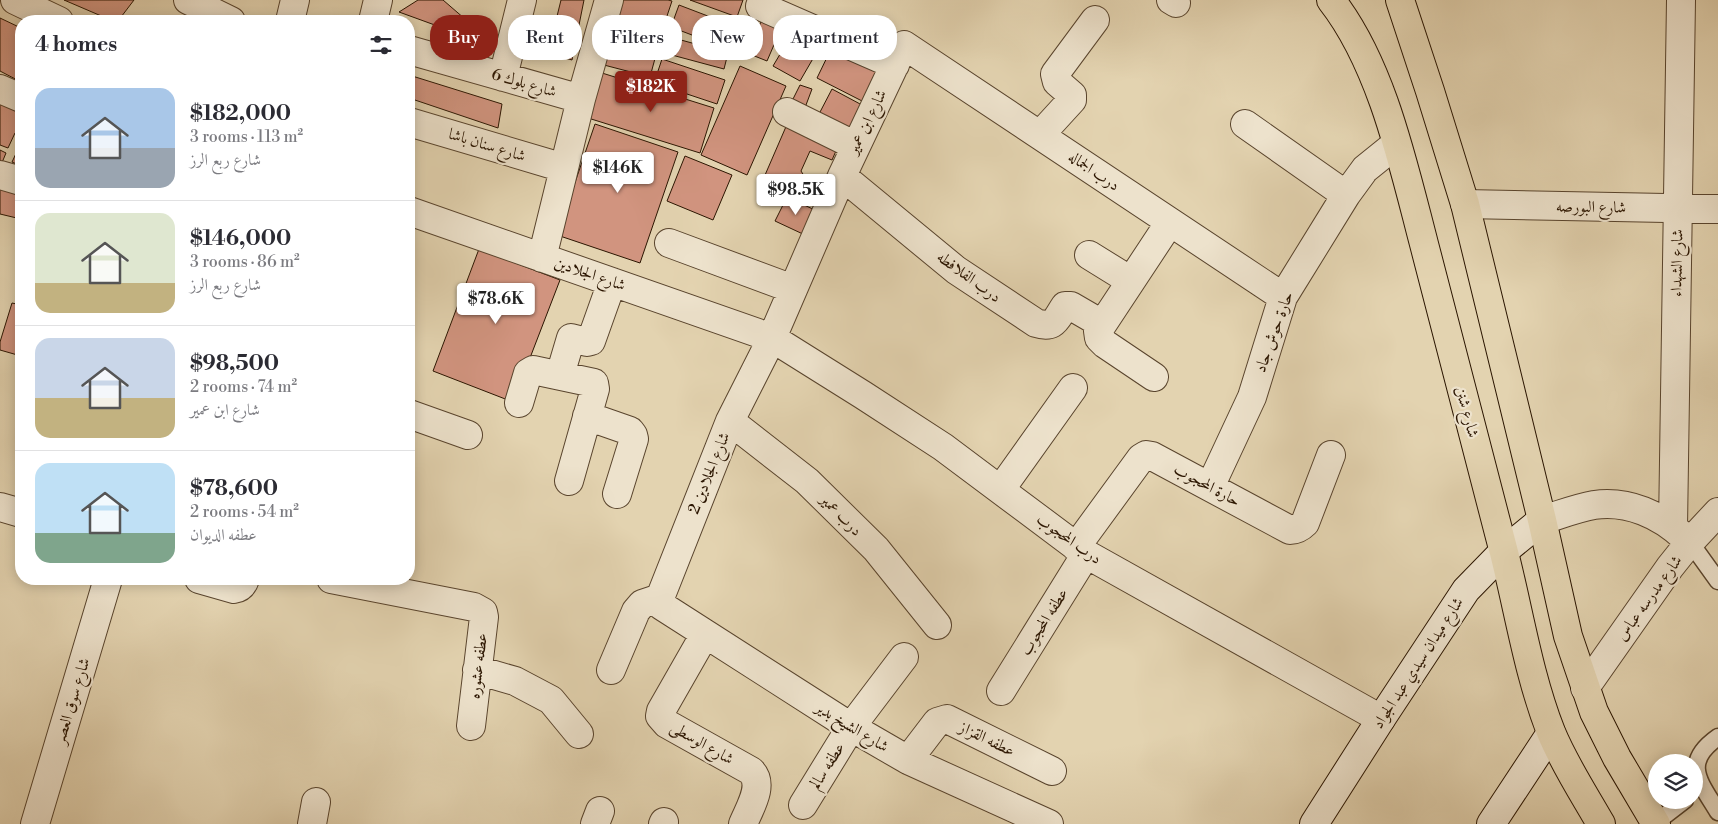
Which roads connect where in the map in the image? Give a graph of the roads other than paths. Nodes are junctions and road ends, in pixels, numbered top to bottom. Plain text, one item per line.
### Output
1 (15, 0) edge
2 (188, 0) edge
3 (378, 0) edge
4 (522, 0) edge
5 (609, 0) edge
6 (1331, 0) edge
7 (1400, 0) edge
8 (1681, 0) edge
9 (760, 6) dead end
10 (46, 15) edge
11 (219, 15) edge
12 (374, 15) edge
13 (1095, 20) dead end
14 (415, 52) edge
15 (899, 55) junction
16 (503, 77) junction
17 (0, 89) edge
18 (15, 95) edge
19 (581, 99) junction
20 (787, 112) dead end
21 (415, 124) edge
22 (1245, 124) dead end
23 (1040, 135) junction
24 (1396, 144) junction
25 (856, 146) junction
26 (564, 168) junction
27 (0, 175) edge
28 (842, 176) junction
29 (15, 179) edge
30 (1346, 195) junction
31 (1465, 204) junction
32 (1678, 208) junction
33 (1718, 209) edge
34 (415, 213) edge
35 (1170, 222) junction
36 (669, 243) dead end
37 (1089, 255) dead end
38 (542, 258) junction
39 (1131, 281) junction
40 (612, 282) junction
41 (794, 289) junction
42 (1283, 297) junction
43 (1102, 324) junction
44 (772, 338) junction
45 (560, 376) junction
46 (1154, 377) dead end
47 (1073, 388) dead end
48 (519, 403) dead end
49 (415, 416) edge
50 (587, 416) junction
51 (730, 422) junction
52 (468, 435) dead end
53 (1331, 455) dead end
54 (569, 481) dead end
55 (1210, 487) junction
56 (1001, 489) junction
57 (617, 494) dead end
58 (0, 507) edge
59 (15, 511) edge
60 (1718, 512) edge
61 (1542, 520) junction
62 (1681, 534) junction
63 (1081, 550) junction
64 (1504, 551) junction
65 (1718, 581) edge
66 (106, 585) edge
67 (220, 585) edge
68 (241, 585) edge
69 (389, 585) edge
70 (663, 603) junction
71 (937, 625) dead end
72 (705, 634) junction
73 (904, 657) dead end
74 (477, 670) junction
75 (611, 670) dead end
76 (1585, 688) junction
77 (1001, 691) dead end
78 (1380, 719) junction
79 (470, 726) dead end
80 (851, 728) junction
81 (1551, 733) junction
82 (579, 734) dead end
83 (1718, 738) edge
84 (1700, 754) edge
85 (908, 760) junction
86 (1052, 771) dead end
87 (1703, 796) edge
88 (803, 805) dead end
89 (1674, 809) edge
90 (1718, 812) edge
91 (1656, 823) edge
92 (35, 824) edge
93 (743, 824) edge
94 (1048, 824) edge
95 (1314, 824) edge
96 (1491, 824) edge
97 (1601, 824) edge

1 - 10 street
2 - 11 street
3 - 12 street
4 - 16 street
5 - 19 street
6 - 24 main road, شارع شنن
7 - 31 main road
8 - 32 street, شارع الشهداء
9 - 15 street, درب الجماله
13 - 23 street
14 - 16 street, شارع بلوك 6
15 - 23 street, درب الجماله
15 - 25 street, شارع ابن عمير
16 - 19 street, شارع بلوك 6
17 - 18 street
19 - 26 street
20 - 25 street
21 - 26 street, شارع سنان باشا
22 - 30 street
23 - 35 street, درب الجماله
24 - 30 street, حارة حوش جاد
24 - 64 main road, شارع شنن
25 - 28 street, شارع ابن عمير
26 - 38 street
27 - 29 street
28 - 41 street, شارع ابن عمير
28 - 43 street, درب الفلافطه
30 - 42 street, حارة حوش جاد
31 - 32 street, شارع البورصه
31 - 61 main road
32 - 33 street, شارع البورصه
32 - 62 street, شارع الشهداء
34 - 38 street, شارع الجلادين
35 - 39 street
35 - 42 street, درب الجماله
36 - 41 street
37 - 39 street
38 - 40 street, شارع الجلادين
39 - 43 street
40 - 44 street, شارع الجلادين
40 - 45 street
41 - 44 street, شارع ابن عمير
42 - 55 street, حارة حوش جاد
43 - 46 street
44 - 51 street, شارع الجلادين 2
44 - 56 street, درب المحجوب
45 - 48 street
45 - 50 street
47 - 56 street
49 - 52 street
50 - 54 street
50 - 57 street
51 - 70 street, شارع الجلادين 2
51 - 71 street, درب عمير
53 - 55 street, حارة المحجوب
55 - 63 street, حارة المحجوب
56 - 63 street, درب المحجوب
58 - 59 street
60 - 62 street, شارع مدرسه عباس
61 - 62 street
61 - 64 street, شارع ميدان سيدي عبد الجواد
61 - 76 main road
62 - 65 lane
62 - 76 street, شارع مدرسه عباس
63 - 77 street, عطفه المحجوب
63 - 78 street, درب المحجوب
64 - 78 street, شارع ميدان سيدي عبد الجواد
64 - 81 main road, شارع شنن
66 - 92 street, شارع سوق العصر
67 - 68 street
69 - 74 street, عطفه عشوره
70 - 72 street, شارع الشيخ بدير
70 - 75 street
72 - 80 street, شارع الشيخ بدير
72 - 93 street, شارع الوسطى
73 - 80 street, عطفه سالم
74 - 79 street, عطفه عشوره
74 - 82 street
76 - 91 main road
78 - 95 street, شارع ميدان سيدي عبد الجواد
80 - 85 street, شارع الشيخ بدير
80 - 88 street, عطفه سالم
81 - 96 street
81 - 97 main road, شارع شنن
83 - 84 lane
85 - 86 street, عطفه القزاز
85 - 94 street, شارع الشيخ بدير
87 - 90 lane
89 - 91 lane

